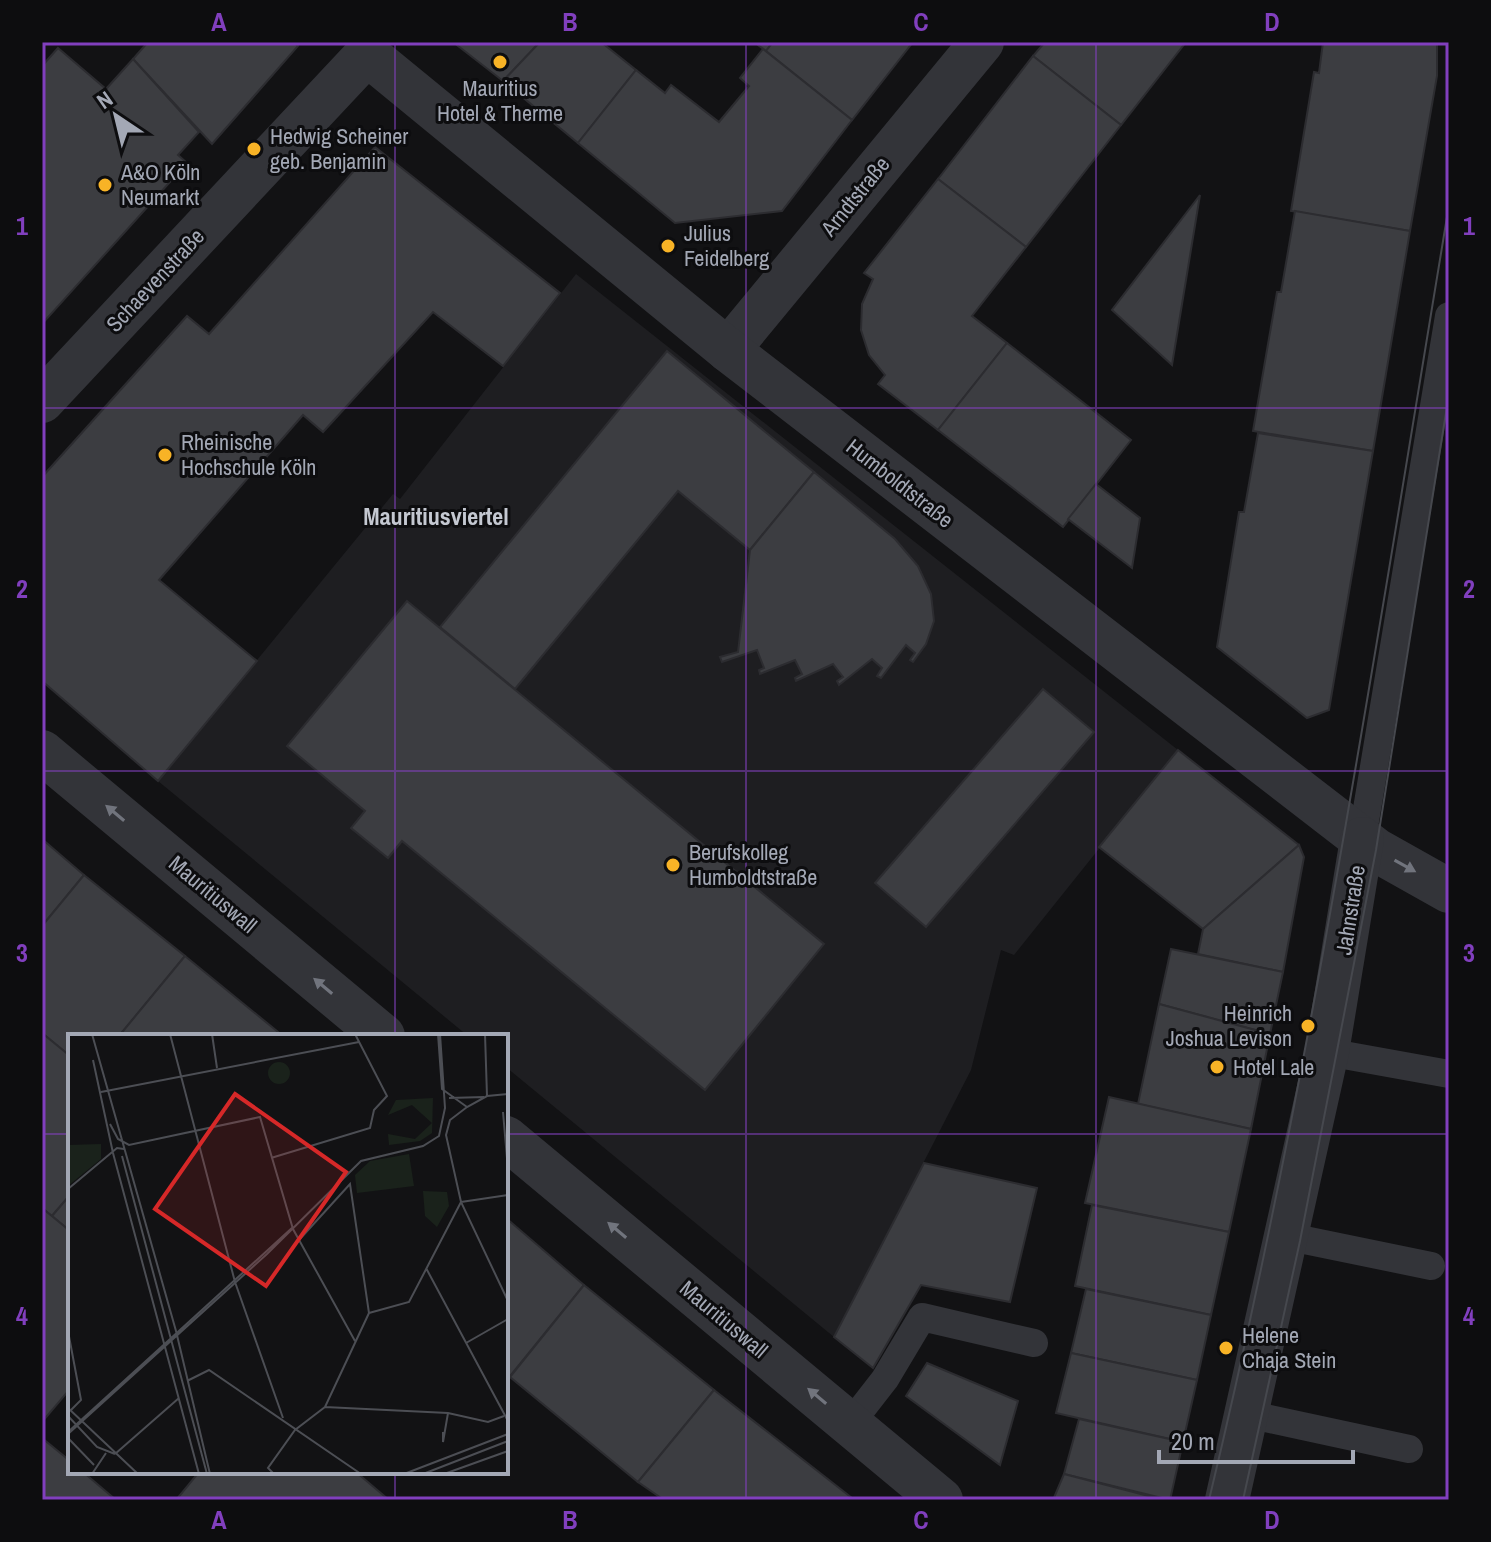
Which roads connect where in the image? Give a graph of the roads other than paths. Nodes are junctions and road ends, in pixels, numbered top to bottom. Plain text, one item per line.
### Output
1 (982, 42) edge
2 (367, 54) joint
3 (1449, 316) edge
4 (728, 350) junction
5 (42, 401) edge
6 (42, 752) edge
7 (1362, 839) junction
8 (1449, 891) edge
9 (381, 1034) edge
10 (1327, 1052) junction
11 (1449, 1074) edge
12 (508, 1140) edge
13 (1285, 1236) junction
14 (1431, 1266) dead end
15 (1034, 1343) dead end
16 (1247, 1414) junction
17 (850, 1424) junction
18 (1409, 1449) dead end
19 (941, 1500) edge
20 (1227, 1500) edge

1 - 4 street, Arndtstraße
2 - 4 street, Humboldtstraße
2 - 5 street, Schaevenstraße
3 - 7 lane, Jahnstraße
4 - 7 street, Humboldtstraße
9 -> 6 street, Mauritiuswall
7 -> 8 street, Humboldtstraße
7 - 10 street, Jahnstraße
10 - 11 lane
10 - 13 street, Jahnstraße
17 -> 12 street, Mauritiuswall
13 - 14 lane
13 - 16 street, Jahnstraße
15 - 17 lane
16 - 18 lane
16 - 20 street, Jahnstraße
17 - 19 street, Mauritiuswall

